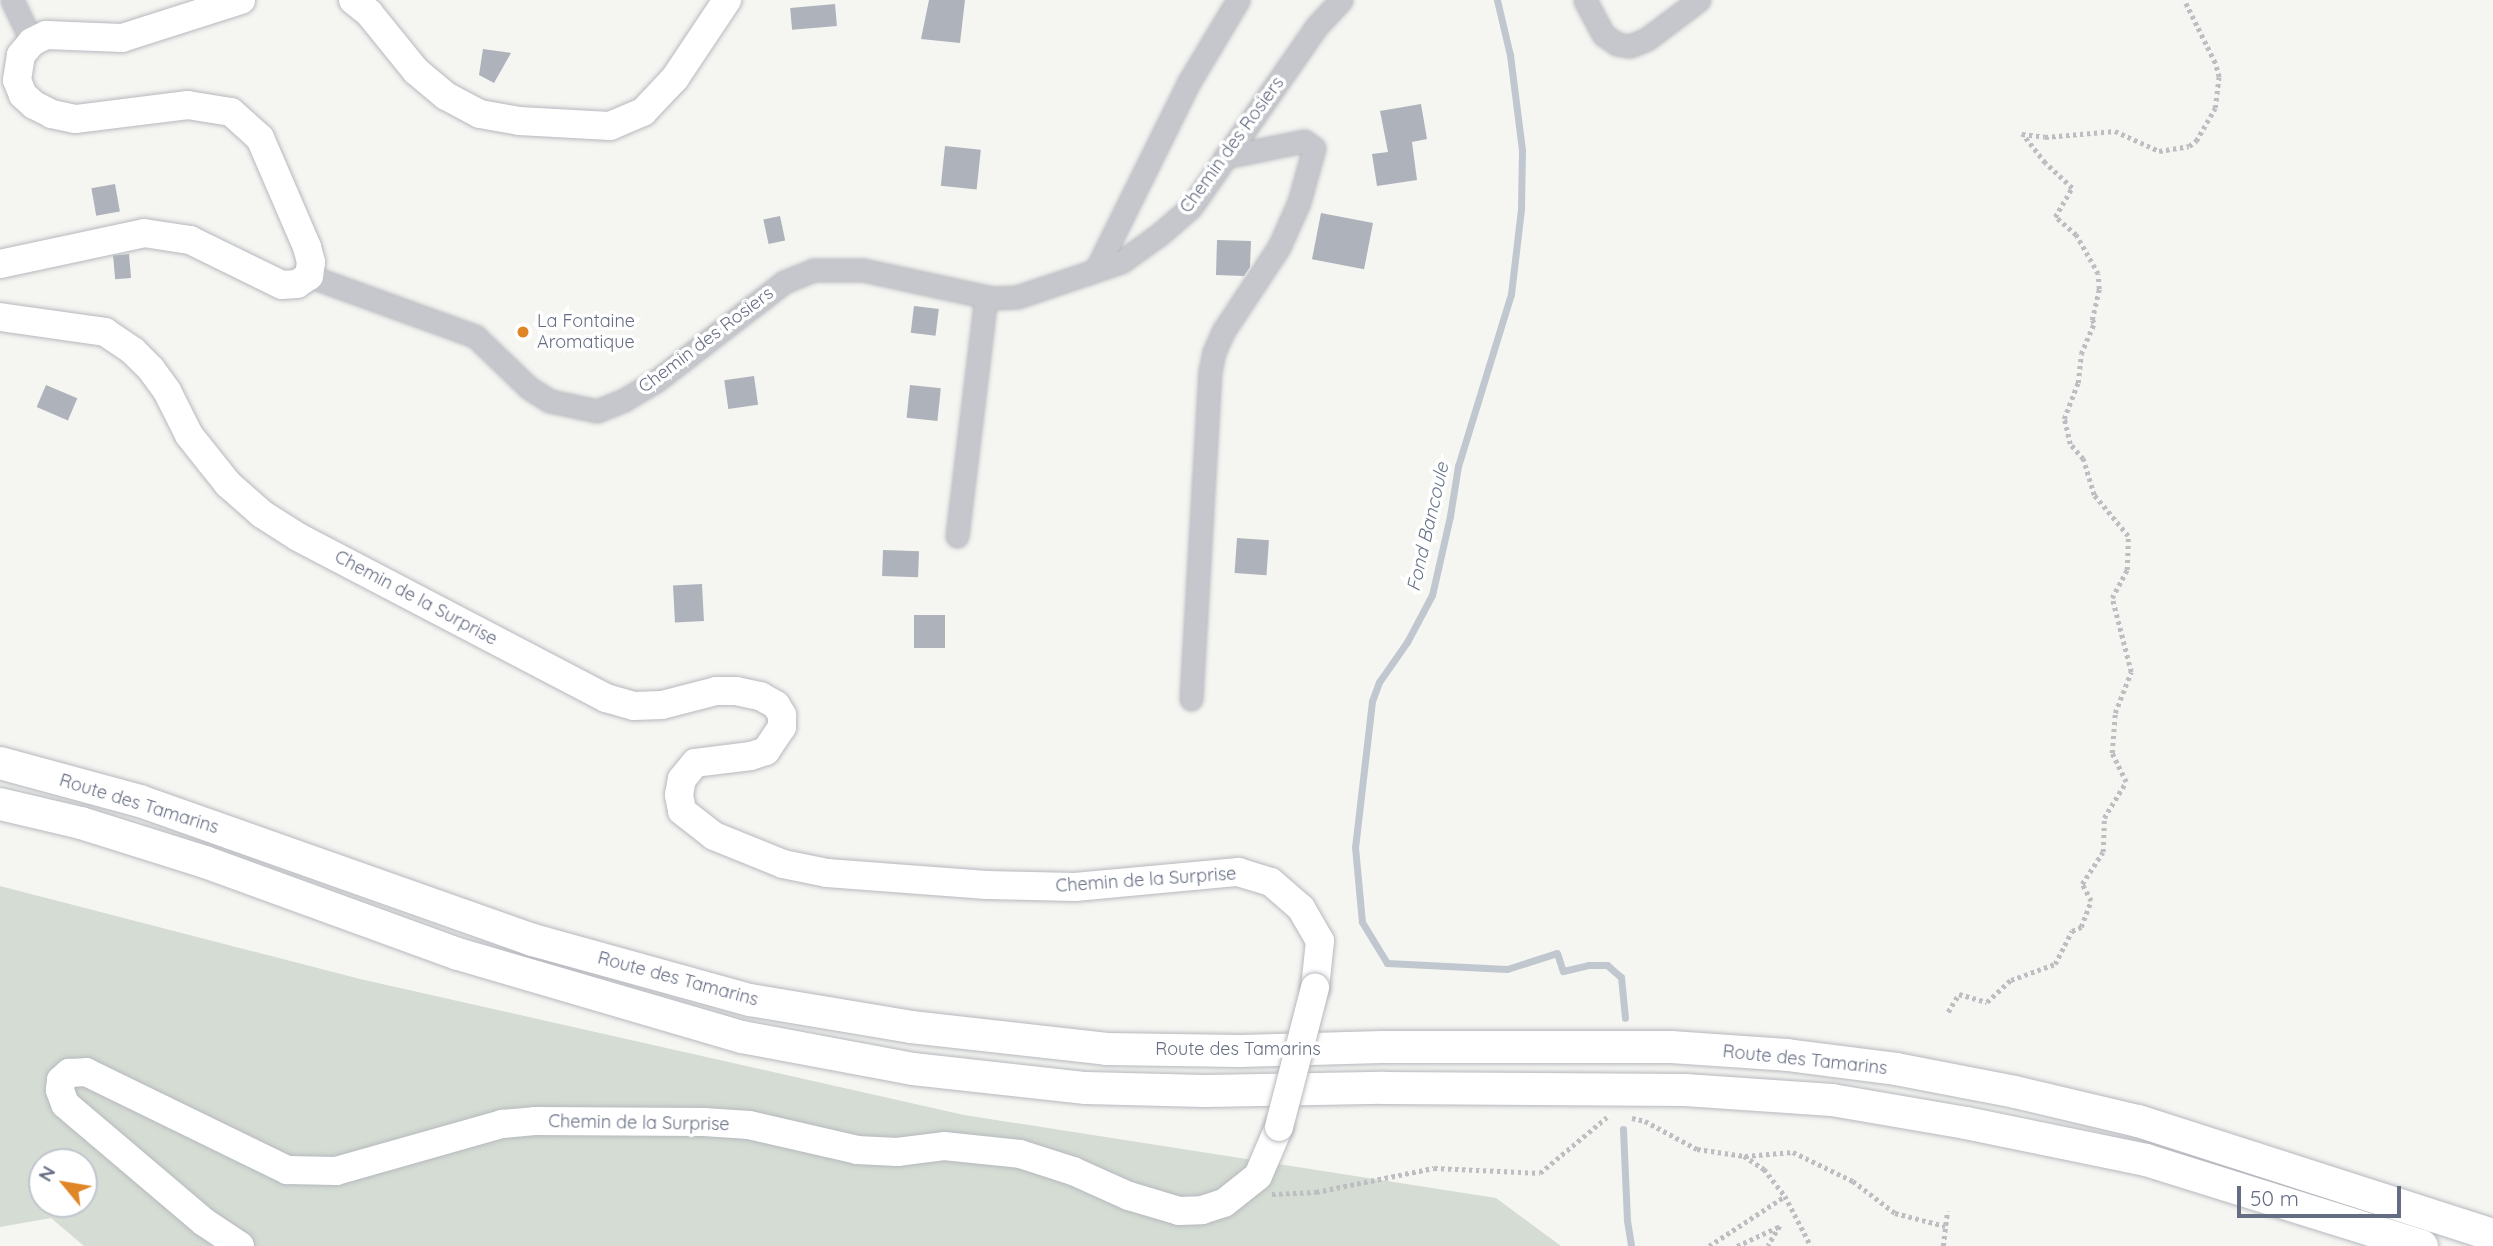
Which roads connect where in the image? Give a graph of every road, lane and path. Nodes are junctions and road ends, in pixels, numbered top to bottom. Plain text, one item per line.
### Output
1 (12, 0) edge
2 (241, 0) edge
3 (353, 0) edge
4 (727, 0) edge
5 (1238, 0) edge
6 (1340, 0) edge
7 (1586, 0) edge
8 (1699, 0) edge
9 (2184, 0) edge
10 (32, 42) junction
11 (1225, 157) junction
12 (0, 264) edge
13 (1096, 271) junction
14 (309, 276) junction
15 (986, 297) junction
16 (0, 317) edge
17 (957, 536) dead end
18 (1191, 699) dead end
19 (0, 763) edge
20 (0, 804) edge
21 (1948, 1012) dead end
22 (1619, 1114) dead end
23 (1611, 1116) dead end
24 (1744, 1156) junction
25 (1240, 1191) junction
26 (1785, 1196) junction
27 (1947, 1211) dead end
28 (1945, 1226) junction
29 (2493, 1235) edge
30 (240, 1246) edge
31 (1709, 1246) edge
32 (1737, 1246) edge
33 (1768, 1246) edge
34 (1811, 1246) edge
35 (1943, 1246) edge
36 (2422, 1246) edge

1 - 10 street
2 - 10 main road
3 - 4 main road
5 - 13 street
6 - 11 street, Chemin des Rosiers
7 - 8 street
9 - 21 path
10 - 14 main road
11 - 13 street, Chemin des Rosiers
11 - 18 street
12 - 14 main road
13 - 15 street, Chemin des Rosiers
14 - 15 street, Chemin des Rosiers
15 - 17 street
16 - 25 main road, Chemin de la Surprise, bridge
19 - 29 highway, Route des Tamarins
20 - 36 highway, Route des Tamarins
22 - 24 path
23 - 25 path
24 - 26 path
24 - 28 path
25 - 30 main road, Chemin de la Surprise
26 - 31 path
26 - 34 path
27 - 28 path
28 - 35 path
32 - 33 path

